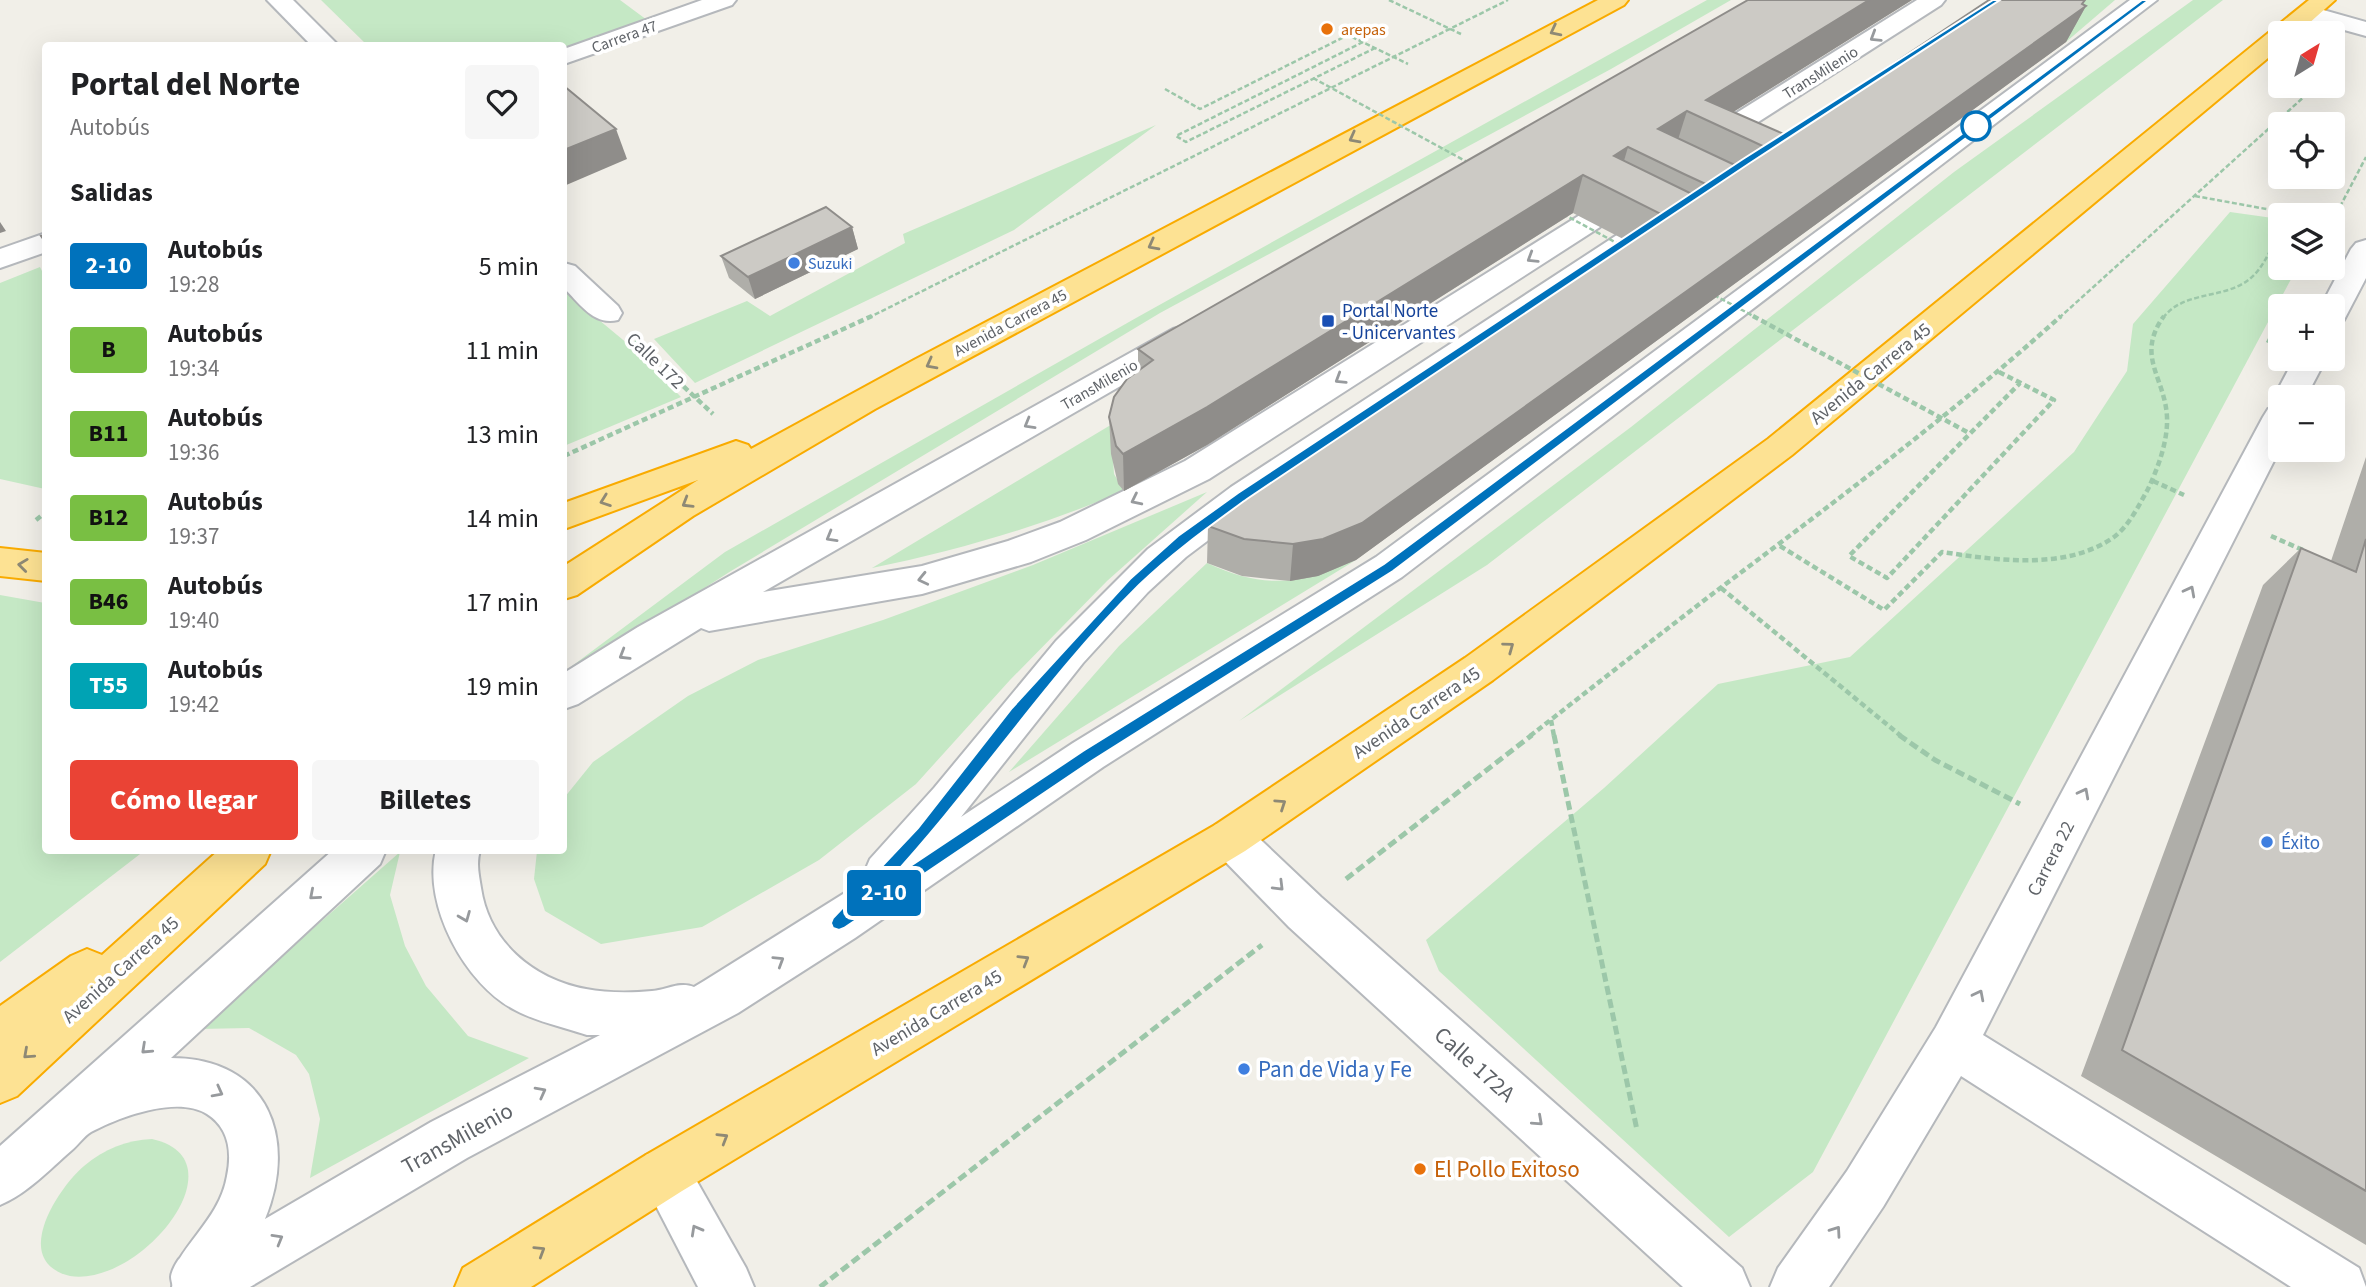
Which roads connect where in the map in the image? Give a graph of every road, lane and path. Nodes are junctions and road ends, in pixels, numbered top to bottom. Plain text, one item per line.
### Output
1 (279, 0) edge
2 (654, 0) edge
3 (724, 0) edge
4 (1390, 0) edge
5 (1508, 0) edge
6 (1616, 0) edge
7 (1933, 0) edge
8 (2145, 0) edge
9 (677, 17) junction
10 (2299, 20) edge
11 (1450, 29) junction
12 (2366, 29) edge
13 (323, 42) edge
14 (1363, 42) junction
15 (1375, 48) junction
16 (567, 56) edge
17 (1507, 56) junction
18 (1394, 57) junction
19 (1313, 78) junction
20 (1451, 85) junction
21 (1165, 89) dead end
22 (2303, 98) edge
23 (1707, 143) edge
24 (2366, 157) edge
25 (1472, 164) edge
26 (2194, 195) junction
27 (2342, 203) edge
28 (2268, 210) edge
29 (1574, 216) joint
30 (42, 244) edge
31 (1628, 245) joint
32 (2366, 249) edge
33 (2268, 253) edge
34 (0, 259) edge
35 (567, 275) edge
36 (1702, 289) edge
37 (2343, 294) edge
38 (607, 313) joint
39 (1207, 323) edge
40 (1999, 372) junction
41 (2020, 383) junction
42 (695, 397) junction
43 (830, 418) junction
44 (1969, 433) junction
45 (2268, 440) edge
46 (748, 448) junction
47 (567, 455) edge
48 (567, 515) edge
49 (1780, 546) junction
50 (0, 562) edge
51 (42, 567) edge
52 (567, 583) edge
53 (1721, 588) junction
54 (683, 621) junction
55 (567, 690) edge
56 (1550, 720) junction
57 (2066, 827) junction
58 (1230, 838) junction
59 (360, 854) edge
60 (457, 854) edge
61 (246, 855) edge
62 (1305, 912) junction
63 (839, 923) junction
64 (721, 997) junction
65 (0, 1034) edge
66 (1953, 1044) junction
67 (0, 1079) edge
68 (1638, 1134) dead end
69 (45, 1141) junction
70 (664, 1172) junction
71 (0, 1179) edge
72 (0, 1192) edge
73 (188, 1287) edge
74 (199, 1287) edge
75 (482, 1287) edge
76 (727, 1287) edge
77 (820, 1287) edge
78 (1723, 1287) edge
79 (1797, 1287) edge
80 (2340, 1287) edge

1 - 13 street
2 - 9 street
3 - 9 street, Carrera 47
4 - 11 path
5 - 11 path
6 -> 17 highway, Avenida Carrera 45
7 -> 23 street, TransMilenio
8 - 63 street, TransMilenio
9 - 16 street, Carrera 47
10 - 12 street
58 -> 10 highway, Avenida Carrera 45
11 - 17 path
11 - 18 path
14 - 15 path
14 - 19 path
14 - 21 path
15 - 18 path
15 - 19 path
17 - 20 highway, Avenida Carrera 45
18 - 20 path
18 - 42 path
19 - 25 path, bridge
20 -> 43 highway, Avenida Carrera 45
22 - 26 path
24 - 27 path
26 - 28 path
26 - 40 path
29 - 31 path, bridge
29 -> 54 street, TransMilenio
30 - 34 street
31 - 63 street, TransMilenio
32 - 37 street
33 - 49 path
35 - 38 street
36 - 44 path, bridge
38 - 42 path, Calle 172
39 -> 54 street, TransMilenio
40 - 41 path
40 - 49 path
41 - 44 path
41 - 44 path
42 - 46 path, Calle 172
42 - 47 path
43 - 46 highway
43 -> 52 highway, Avenida Carrera 45
57 -> 45 street, Carrera 22
46 -> 48 highway
49 - 53 path
51 -> 50 highway
53 - 56 path
53 - 57 path
54 -> 55 street, TransMilenio
56 - 62 path
56 - 68 path
66 -> 57 street, Carrera 22
58 -> 62 street, Calle 172A
70 -> 58 highway, Avenida Carrera 45
59 -> 69 street
60 -> 64 street, TransMilenio
61 - 65 highway, Avenida Carrera 45
61 -> 67 highway, Avenida Carrera 45
62 - 77 path
62 -> 78 street, Calle 172A
64 -> 63 street, TransMilenio
74 -> 64 street, TransMilenio
79 -> 66 street, Carrera 22
66 - 80 street
69 - 71 street
69 - 72 street
69 -> 73 street
75 -> 70 highway, Avenida Carrera 45
76 -> 70 street

